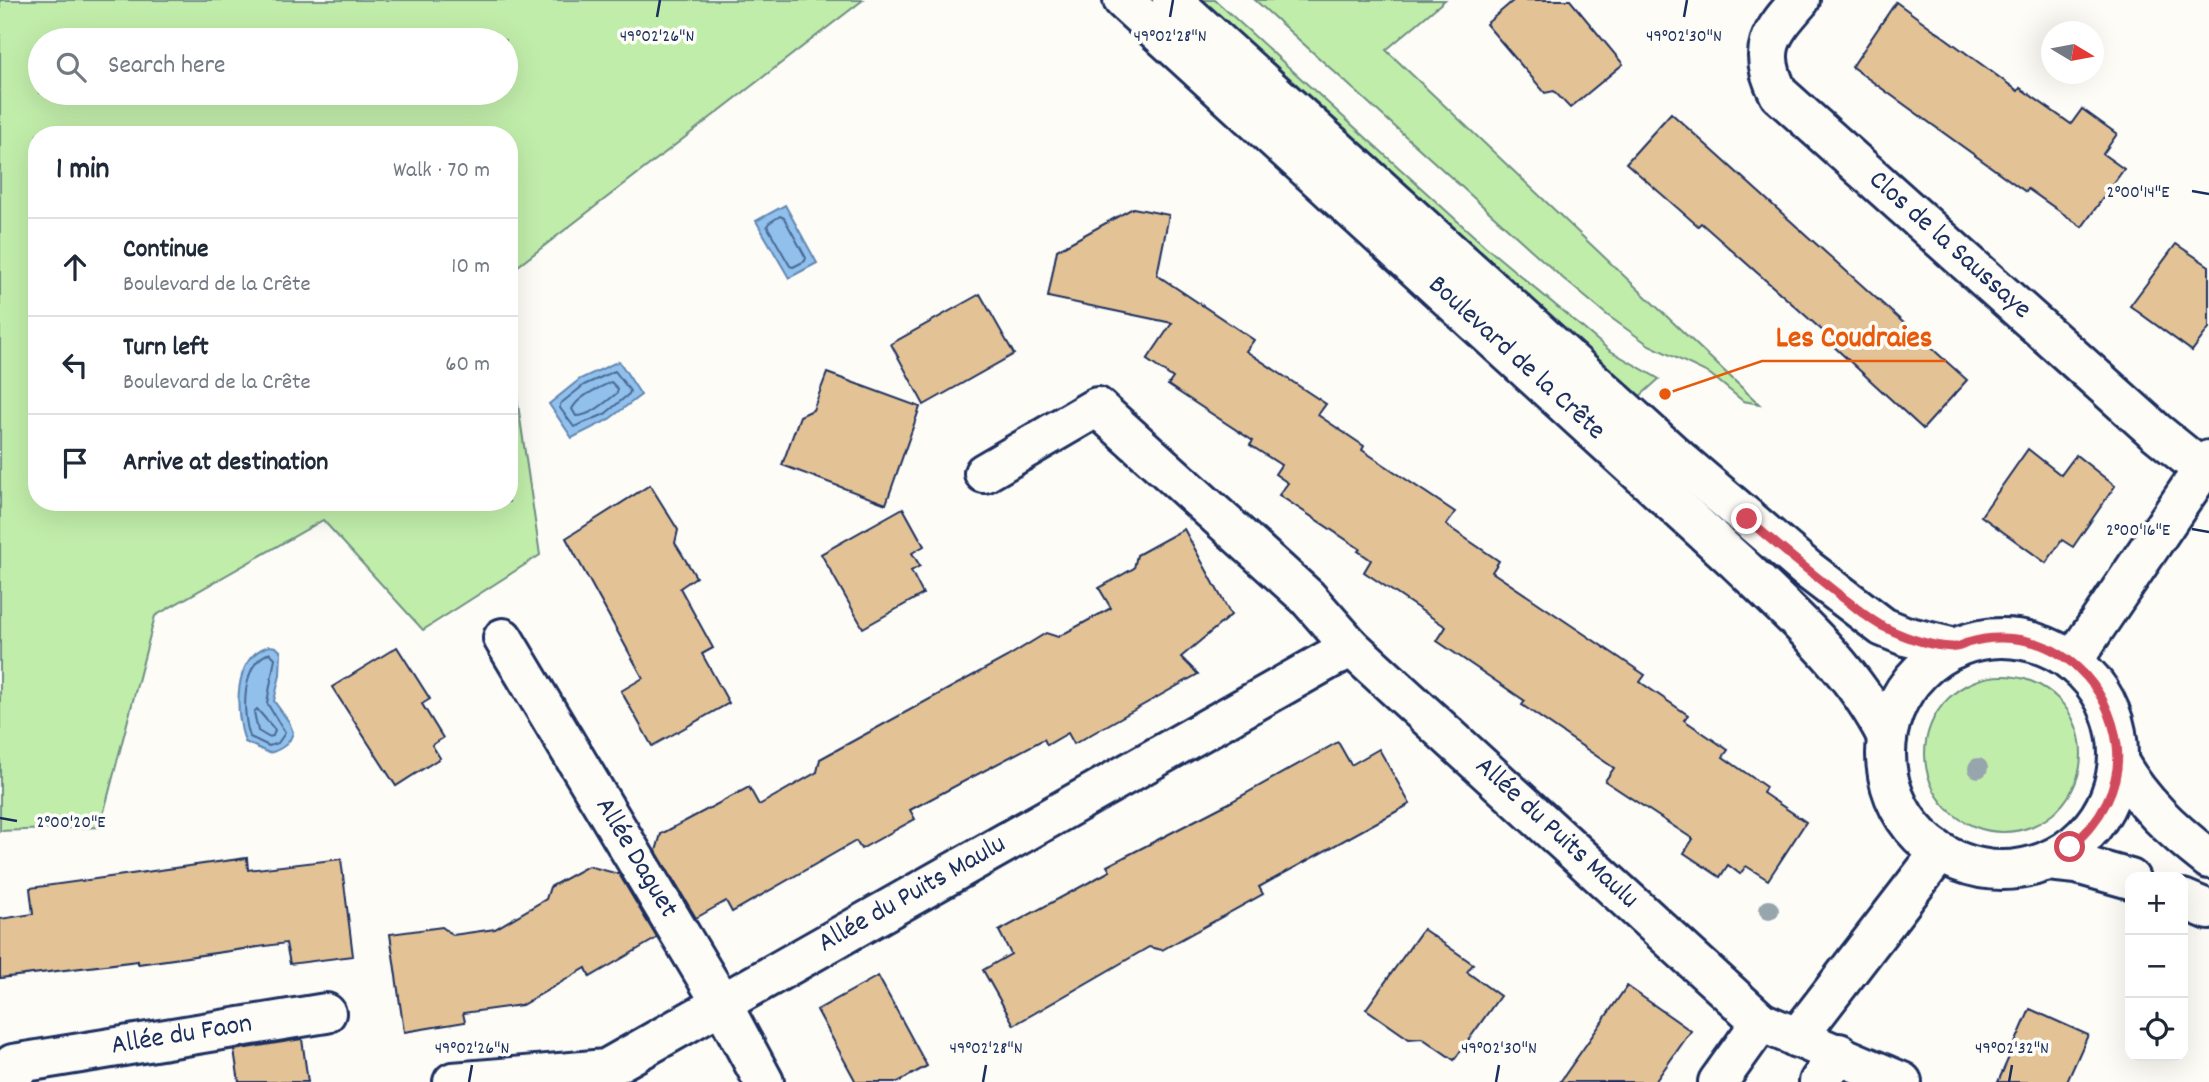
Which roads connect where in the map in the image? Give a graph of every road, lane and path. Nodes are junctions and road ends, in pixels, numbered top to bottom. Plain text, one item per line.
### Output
1 (1123, 0) edge
2 (1172, 0) edge
3 (1800, 0) edge
4 (984, 473) dead end
5 (2203, 476) edge
6 (503, 638) dead end
7 (1351, 646) junction
8 (1955, 648) junction
9 (2072, 662) junction
10 (1887, 737) junction
11 (2118, 761) junction
12 (1940, 852) junction
13 (2209, 859) edge
14 (2048, 861) junction
15 (2125, 878) edge
16 (2188, 901) edge
17 (2209, 910) edge
18 (722, 1004) junction
19 (327, 1013) dead end
20 (1761, 1022) junction
21 (1797, 1038) junction
22 (1829, 1068) edge
23 (13, 1082) edge
24 (453, 1082) edge
25 (764, 1082) edge
26 (1718, 1082) edge
27 (1902, 1082) edge

1 - 10 street, Boulevard de la Crête
2 - 8 street, Boulevard de la Crête
3 - 5 street, Clos de la Saussaye
4 - 7 street, Allée du Puits Maulu
5 - 9 street
6 - 18 street, Allée Daguet
7 - 18 street, Allée du Puits Maulu
7 - 20 street, Allée du Puits Maulu
8 - 9 street, Boulevard de la Crête
8 - 10 street, Boulevard de la Crête
9 - 11 street, Boulevard de la Crête
10 - 12 street, Boulevard de la Crête
11 - 13 street, Boulevard de la Crête
11 - 14 street, Boulevard de la Crête
12 - 14 street, Boulevard de la Crête
12 - 21 street
14 - 15 street, Boulevard de la Crête
16 - 17 street
18 - 24 street, Allée du Puits Maulu
18 - 25 street, Allée Daguet
19 - 23 street, Allée du Faon
20 - 21 street, Allée du Puits Maulu
20 - 26 street
21 - 22 street, Allée du Puits Maulu
22 - 27 street, Allée du Puits Maulu

